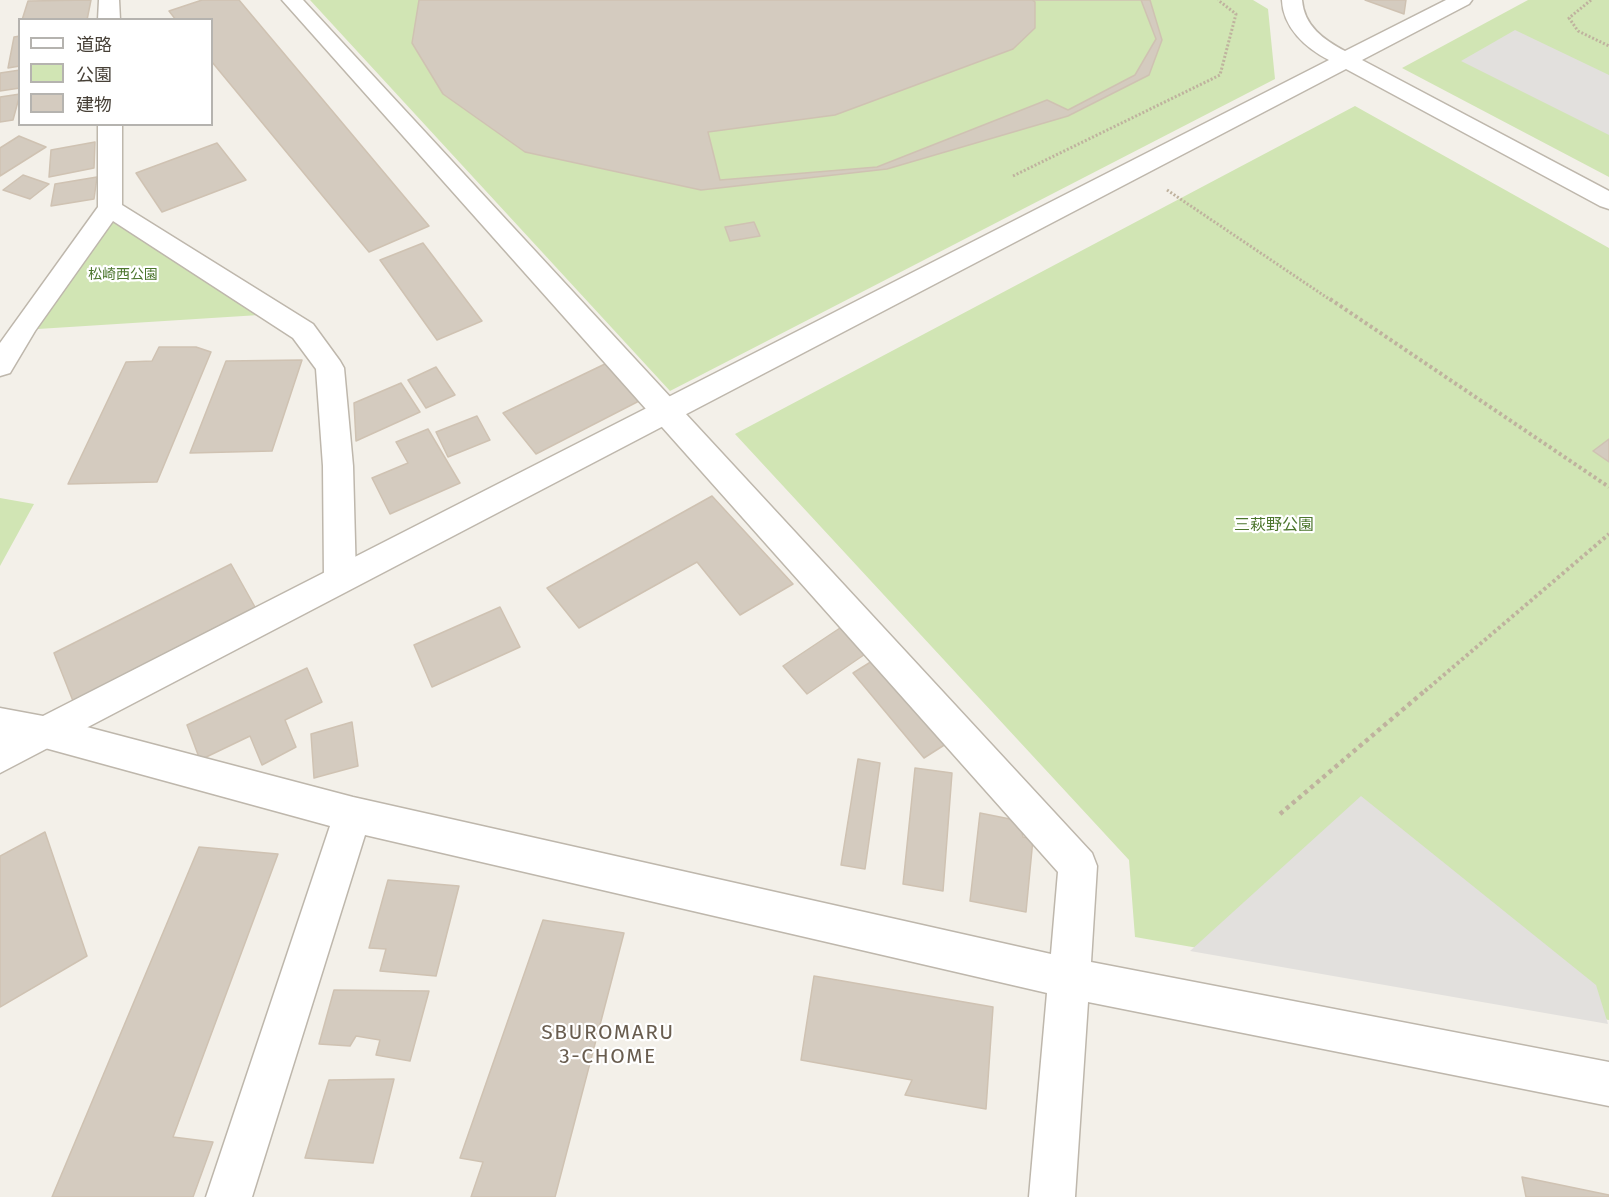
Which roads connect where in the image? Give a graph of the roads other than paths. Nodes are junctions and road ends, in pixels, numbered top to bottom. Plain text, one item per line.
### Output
1 (109, 0) edge
2 (292, 0) edge
3 (1462, 0) edge
4 (1289, 2) edge
5 (109, 18) edge
6 (1342, 60) junction
7 (110, 126) edge
8 (1609, 201) edge
9 (110, 208) junction
10 (0, 366) edge
11 (665, 410) junction
12 (340, 579) junction
13 (0, 723) edge
14 (45, 732) junction
15 (0, 756) edge
16 (352, 815) junction
17 (1070, 978) junction
18 (1609, 1084) edge
19 (230, 1197) edge
20 (1052, 1197) edge

1 - 5 street
2 - 11 street
3 - 6 street
4 - 6 street
6 - 8 street
6 - 11 street
7 - 9 street
9 - 10 street
9 - 12 street
11 - 12 street
11 - 17 street
12 - 14 street
13 - 14 street
14 - 15 street
14 - 16 street
16 - 17 street
16 - 19 street
17 - 18 street
17 - 20 street

